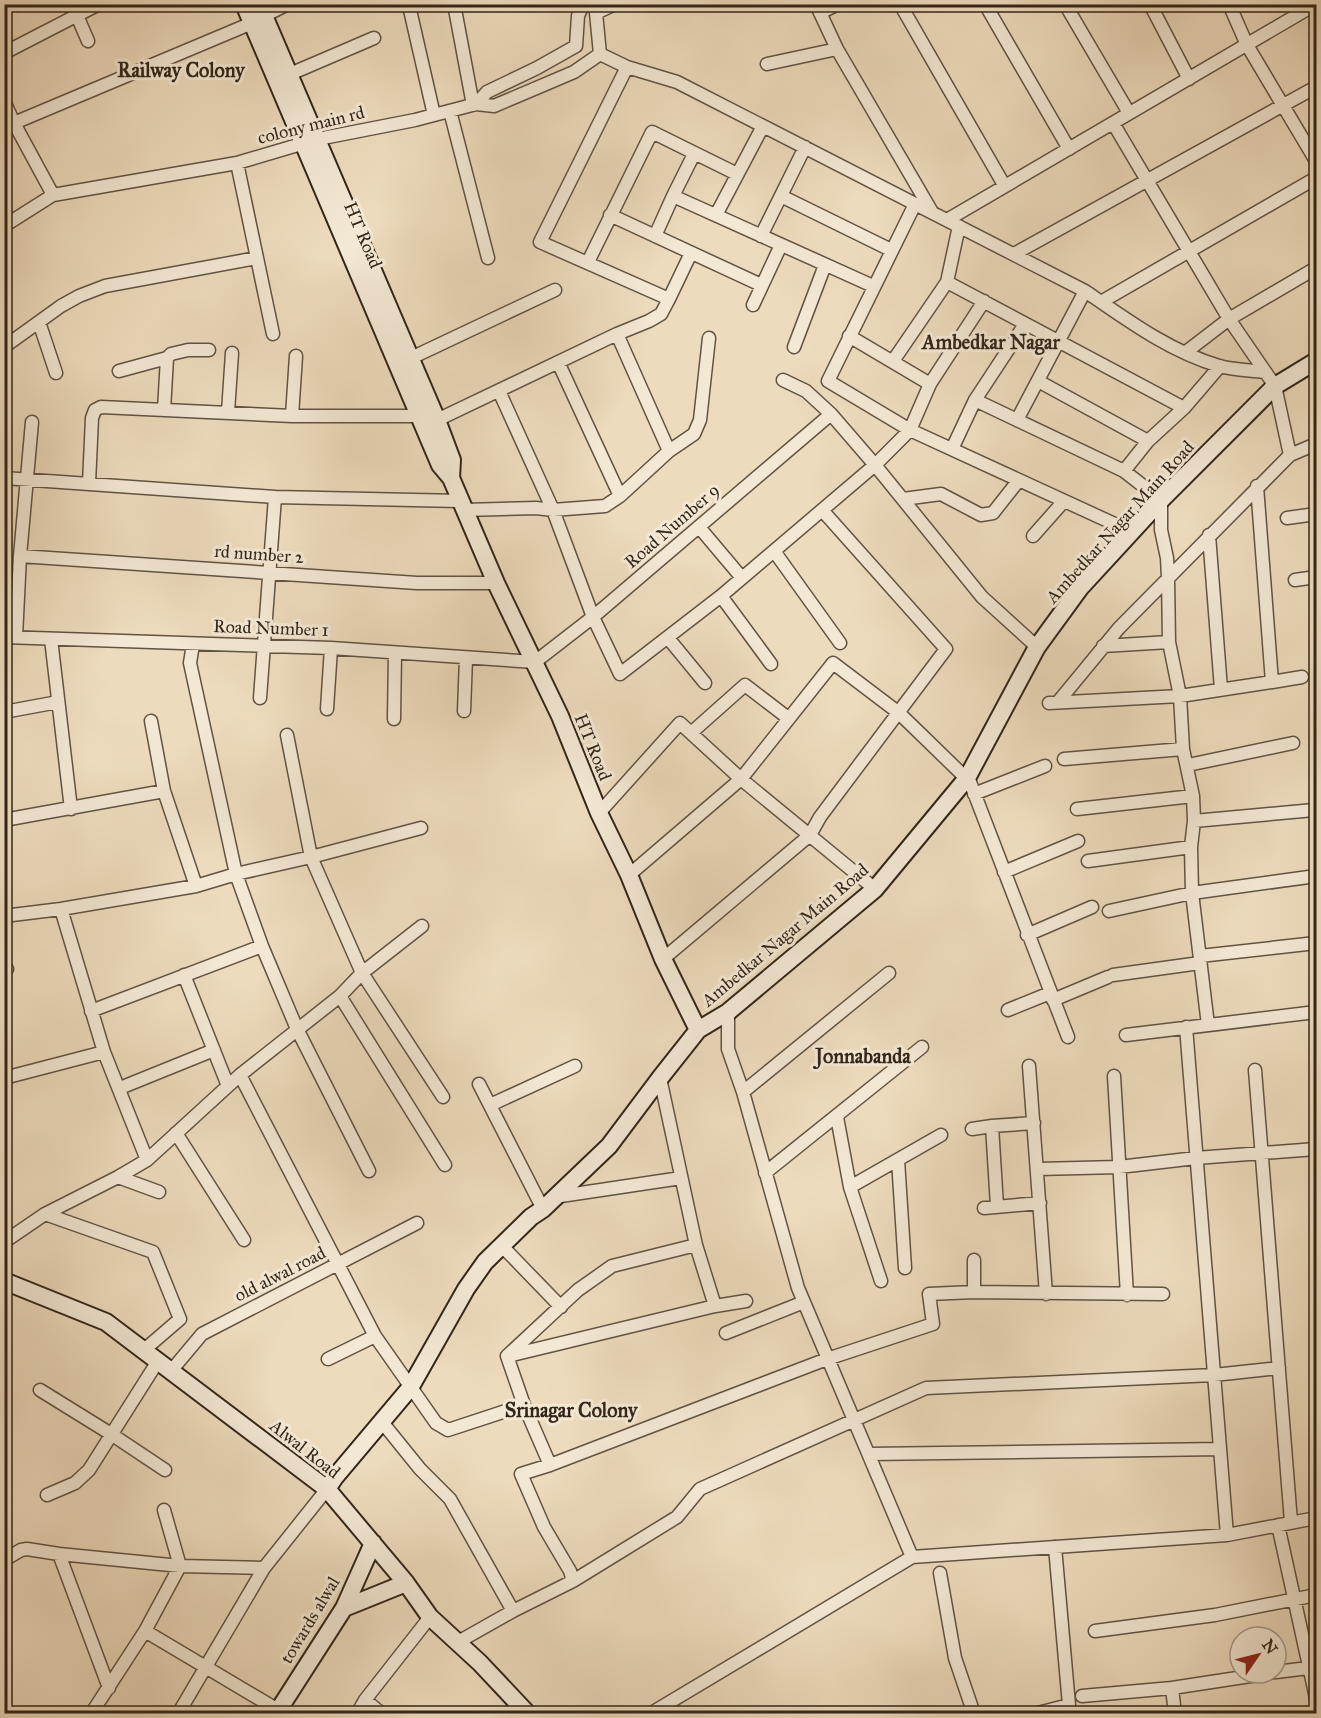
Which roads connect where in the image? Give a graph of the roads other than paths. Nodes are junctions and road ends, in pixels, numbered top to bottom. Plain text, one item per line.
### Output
1 (99, 4) edge
2 (244, 4) edge
3 (288, 4) edge
4 (454, 4) edge
5 (583, 4) edge
6 (615, 4) edge
7 (838, 4) edge
8 (900, 4) edge
9 (985, 4) edge
10 (1065, 4) edge
11 (1150, 4) edge
12 (1229, 4) edge
13 (1316, 4) edge
14 (410, 9) dead end
15 (818, 9) edge
16 (74, 10) edge
17 (258, 14) edge
18 (374, 38) dead end
19 (88, 41) dead end
20 (1247, 45) junction
21 (576, 46) junction
22 (837, 49) junction
23 (4, 53) edge
24 (596, 56) junction
25 (767, 64) dead end
26 (627, 67) junction
27 (290, 74) junction
28 (1189, 79) junction
29 (1317, 87) edge
30 (4, 100) edge
31 (475, 105) junction
32 (1283, 105) junction
33 (450, 111) junction
34 (1130, 113) junction
35 (434, 115) junction
36 (14, 123) junction
37 (1113, 123) junction
38 (763, 126) junction
39 (310, 141) junction
40 (805, 147) junction
41 (1069, 149) junction
42 (694, 154) junction
43 (1317, 160) edge
44 (237, 163) junction
45 (737, 174) junction
46 (1317, 178) edge
47 (1147, 181) junction
48 (1005, 185) junction
49 (53, 195) junction
50 (673, 196) junction
51 (781, 196) junction
52 (915, 204) junction
53 (933, 213) junction
54 (610, 215) junction
55 (716, 215) junction
56 (947, 220) junction
57 (4, 226) edge
58 (959, 226) junction
59 (655, 236) junction
60 (761, 236) junction
61 (781, 245) junction
62 (891, 250) junction
63 (691, 252) junction
64 (1188, 252) junction
65 (1014, 254) junction
66 (257, 258) junction
67 (488, 258) dead end
68 (588, 262) junction
69 (825, 265) junction
70 (1317, 268) edge
71 (947, 282) junction
72 (761, 285) junction
73 (873, 286) junction
74 (555, 290) dead end
75 (1085, 291) junction
76 (669, 299) junction
77 (984, 302) junction
78 (1101, 302) junction
79 (753, 305) dead end
80 (1229, 319) junction
81 (39, 322) junction
82 (1025, 324) junction
83 (273, 334) dead end
84 (617, 334) junction
85 (849, 336) junction
86 (710, 338) dead end
87 (1059, 341) junction
88 (4, 346) edge
89 (794, 347) dead end
90 (209, 350) dead end
91 (1186, 352) junction
92 (232, 353) dead end
93 (297, 356) dead end
94 (167, 358) junction
95 (411, 358) junction
96 (893, 361) junction
97 (1317, 361) edge
98 (558, 363) junction
99 (1220, 366) junction
100 (118, 371) dead end
101 (1265, 372) junction
102 (56, 373) dead end
103 (783, 380) dead end
104 (1038, 381) junction
105 (930, 384) junction
106 (1275, 386) junction
107 (499, 391) junction
108 (975, 400) junction
109 (1184, 408) junction
110 (164, 410) junction
111 (228, 412) junction
112 (831, 414) junction
113 (292, 416) junction
114 (420, 416) junction
115 (437, 420) junction
116 (1017, 420) junction
117 (32, 422) dead end
118 (910, 430) junction
119 (1148, 441) junction
120 (1317, 444) edge
121 (952, 449) junction
122 (669, 452) junction
123 (1290, 455) junction
124 (875, 465) junction
125 (1124, 471) junction
126 (4, 478) edge
127 (451, 478) junction
128 (26, 479) junction
129 (1019, 480) junction
130 (89, 483) junction
131 (1257, 486) junction
132 (620, 496) junction
133 (275, 497) junction
134 (903, 499) junction
135 (1161, 500) junction
136 (1064, 501) junction
137 (462, 506) junction
138 (553, 510) junction
139 (822, 510) junction
140 (1317, 514) edge
141 (1287, 518) dead end
142 (699, 527) junction
143 (1132, 532) junction
144 (1209, 535) junction
145 (1033, 536) dead end
146 (774, 551) junction
147 (21, 556) junction
148 (269, 573) junction
149 (742, 578) junction
150 (1168, 578) junction
151 (1317, 578) edge
152 (1295, 580) dead end
153 (496, 583) junction
154 (721, 596) junction
155 (593, 617) junction
156 (10, 637) edge
157 (51, 639) junction
158 (668, 639) junction
159 (1169, 642) junction
160 (840, 643) dead end
161 (193, 644) junction
162 (264, 646) junction
163 (1103, 646) junction
164 (1037, 647) junction
165 (331, 648) junction
166 (395, 653) junction
167 (466, 658) junction
168 (536, 662) junction
169 (771, 664) dead end
170 (1302, 677) dead end
171 (1272, 682) junction
172 (705, 683) dead end
173 (1221, 689) junction
174 (1180, 696) junction
175 (260, 698) dead end
176 (58, 702) junction
177 (327, 709) dead end
178 (464, 711) dead end
179 (4, 712) edge
180 (899, 713) junction
181 (788, 718) junction
182 (394, 719) dead end
183 (151, 721) dead end
184 (691, 733) junction
185 (287, 735) dead end
186 (1293, 743) dead end
187 (1184, 749) junction
188 (1064, 759) dead end
189 (1188, 765) junction
190 (1046, 766) dead end
191 (741, 779) junction
192 (971, 786) junction
193 (164, 791) junction
194 (1193, 796) junction
195 (71, 809) junction
196 (1077, 809) dead end
197 (1314, 810) dead end
198 (599, 813) junction
199 (4, 820) edge
200 (1194, 821) junction
201 (421, 828) dead end
202 (810, 835) junction
203 (1078, 841) dead end
204 (1191, 847) junction
205 (311, 857) junction
206 (1088, 861) dead end
207 (1004, 872) junction
208 (236, 874) junction
209 (629, 875) junction
210 (1317, 876) edge
211 (196, 886) junction
212 (875, 889) junction
213 (1192, 893) junction
214 (1092, 907) dead end
215 (61, 909) junction
216 (1109, 911) dead end
217 (4, 916) edge
218 (422, 926) dead end
219 (1028, 935) junction
220 (1317, 943) edge
221 (262, 946) junction
222 (663, 959) junction
223 (1200, 960) junction
224 (362, 973) junction
225 (889, 973) dead end
226 (184, 975) junction
227 (340, 996) junction
228 (1052, 996) junction
229 (1008, 1010) dead end
230 (91, 1011) junction
231 (728, 1012) junction
232 (1317, 1012) edge
233 (1208, 1025) junction
234 (1186, 1027) junction
235 (297, 1029) junction
236 (698, 1030) junction
237 (1126, 1035) dead end
238 (1068, 1038) dead end
239 (922, 1047) dead end
240 (214, 1050) junction
241 (105, 1052) junction
242 (575, 1066) dead end
243 (1029, 1066) dead end
244 (1256, 1070) dead end
245 (240, 1075) junction
246 (1114, 1077) dead end
247 (4, 1078) edge
248 (660, 1078) junction
249 (479, 1084) dead end
250 (228, 1086) junction
251 (120, 1088) junction
252 (743, 1092) junction
253 (443, 1097) dead end
254 (490, 1105) junction
255 (837, 1117) junction
256 (1034, 1123) junction
257 (992, 1126) junction
258 (972, 1128) dead end
259 (176, 1133) junction
260 (941, 1136) dead end
261 (1317, 1149) edge
262 (1262, 1153) junction
263 (1196, 1158) junction
264 (147, 1160) junction
265 (898, 1160) junction
266 (445, 1165) dead end
267 (1119, 1167) junction
268 (1038, 1169) junction
269 (369, 1171) dead end
270 (765, 1173) junction
271 (118, 1177) junction
272 (681, 1178) junction
273 (850, 1187) junction
274 (159, 1192) dead end
275 (548, 1203) junction
276 (1040, 1203) junction
277 (45, 1214) junction
278 (417, 1223) dead end
279 (244, 1240) dead end
280 (4, 1242) edge
281 (501, 1245) junction
282 (696, 1245) junction
283 (974, 1260) dead end
284 (338, 1264) junction
285 (905, 1268) dead end
286 (4, 1281) edge
287 (880, 1281) dead end
288 (974, 1292) junction
289 (1046, 1294) junction
290 (1162, 1294) dead end
291 (1127, 1295) junction
292 (746, 1300) dead end
293 (804, 1302) junction
294 (716, 1306) junction
295 (561, 1307) junction
296 (726, 1333) dead end
297 (375, 1335) junction
298 (144, 1350) junction
299 (507, 1356) junction
300 (328, 1359) dead end
301 (827, 1359) junction
302 (165, 1366) junction
303 (1279, 1368) junction
304 (1214, 1376) junction
305 (410, 1388) junction
306 (39, 1390) dead end
307 (524, 1405) junction
308 (854, 1419) junction
309 (382, 1422) junction
310 (111, 1434) junction
311 (1220, 1449) junction
312 (869, 1454) junction
313 (550, 1465) junction
314 (165, 1470) dead end
315 (327, 1489) junction
316 (47, 1495) dead end
317 (164, 1510) dead end
318 (1317, 1518) edge
319 (1292, 1522) junction
320 (1278, 1525) junction
321 (1227, 1535) junction
322 (374, 1544) junction
323 (1055, 1547) junction
324 (58, 1554) junction
325 (912, 1557) junction
326 (4, 1560) edge
327 (180, 1566) junction
328 (264, 1568) junction
329 (940, 1574) dead end
330 (573, 1581) junction
331 (406, 1583) junction
332 (1317, 1594) edge
333 (1294, 1600) junction
334 (344, 1608) junction
335 (513, 1611) junction
336 (430, 1617) junction
337 (145, 1630) junction
338 (1095, 1631) dead end
339 (458, 1642) junction
340 (206, 1668) junction
341 (1314, 1668) edge
342 (1288, 1671) edge
343 (1228, 1679) edge
344 (109, 1688) junction
345 (1172, 1688) junction
346 (1082, 1696) dead end
347 (1317, 1698) edge
348 (365, 1700) junction
349 (277, 1712) edge
350 (91, 1713) edge
351 (178, 1713) edge
352 (357, 1713) edge
353 (382, 1713) edge
354 (528, 1713) edge
355 (650, 1713) edge
356 (974, 1713) edge
357 (1034, 1713) edge
358 (1175, 1713) edge

1 - 16 street
2 - 17 street, HT Road
3 - 17 street
4 - 31 street
5 - 21 street
6 - 24 street
7 - 15 street
8 - 48 street
9 - 41 street
10 - 34 street
11 - 28 street
12 - 20 street
13 - 20 street
14 - 35 street
15 - 22 street
16 - 19 street
16 - 23 street
17 - 27 street, HT Road
17 - 36 street
17 - 39 street, HT Road
18 - 27 street
20 - 28 street
20 - 32 street
21 - 24 street
21 - 31 street, colony main rd
22 - 25 street
22 - 53 street
24 - 26 street
24 - 31 street
26 - 38 street
26 - 68 street
27 - 39 street, HT Road
28 - 34 street
29 - 32 street
30 - 36 street
31 - 33 street, colony main rd
32 - 43 street
32 - 47 street
33 - 35 street, colony main rd
33 - 67 street
34 - 37 street
35 - 39 street, colony main rd
36 - 49 street
37 - 41 street
37 - 47 street
38 - 40 street
38 - 45 street
39 - 44 street, colony main rd
39 - 95 street, HT Road
39 - 114 street, HT Road
40 - 51 street
40 - 52 street
41 - 48 street
42 - 45 street
42 - 50 street
42 - 54 street
44 - 49 street, colony main rd
44 - 66 street
45 - 55 street
46 - 64 street
47 - 64 street
47 - 65 street
48 - 56 street
49 - 57 street, colony main rd
50 - 55 street
50 - 59 street
51 - 60 street
51 - 62 street
52 - 53 street
52 - 62 street
53 - 56 street
54 - 59 street
54 - 68 street
55 - 60 street
56 - 58 street
58 - 65 street
58 - 71 street
59 - 63 street
60 - 61 street
61 - 69 street
61 - 72 street
62 - 73 street
63 - 72 street
63 - 76 street
64 - 78 street
64 - 80 street
65 - 75 street
66 - 81 street
66 - 83 street
68 - 76 street
69 - 73 street
69 - 89 street
70 - 80 street
71 - 77 street
71 - 96 street
72 - 79 street
73 - 85 street
74 - 95 street
75 - 78 street
75 - 87 street
76 - 84 street
77 - 82 street
77 - 105 street
78 - 91 street
80 - 91 street
80 - 101 street
81 - 88 street
81 - 102 street
82 - 87 street
82 - 108 street
84 - 98 street
84 - 122 street
85 - 96 street
85 - 118 street
86 - 122 street
87 - 104 street
87 - 109 street
90 - 94 street
91 - 99 street
92 - 111 street
93 - 113 street
94 - 100 street
94 - 110 street
95 - 115 street, HT Road
96 - 105 street
97 - 106 street, Ambedkar Nagar Main Road
98 - 107 street
98 - 132 street
99 - 101 street
99 - 109 street
101 - 106 street
103 - 112 street
104 - 116 street
104 - 119 street
105 - 118 street
106 - 123 street
106 - 135 street, Ambedkar Nagar Main Road
107 - 115 street
107 - 138 street
108 - 116 street
108 - 121 street
109 - 119 street
110 - 111 street
110 - 130 street
111 - 113 street
112 - 124 street
112 - 142 street, Road Number 9
113 - 114 street
114 - 127 street, HT Road
115 - 127 street, HT Road
116 - 125 street
117 - 128 street
118 - 121 street
118 - 124 street
119 - 125 street
120 - 123 street
121 - 129 street
122 - 132 street
123 - 131 street
124 - 134 street
124 - 139 street
125 - 135 street
126 - 128 street
127 - 137 street, HT Road
128 - 130 street
128 - 147 street
129 - 134 street
129 - 136 street
130 - 133 street
131 - 144 street
131 - 171 street
132 - 138 street
133 - 137 street
133 - 148 street
134 - 164 street
135 - 143 street, Ambedkar Nagar Main Road
135 - 150 street
136 - 143 street
136 - 145 street
137 - 138 street
137 - 153 street, HT Road
138 - 155 street
139 - 146 street
139 - 180 street
140 - 141 street
142 - 149 street
142 - 155 street, Road Number 9
143 - 164 street, Ambedkar Nagar Main Road
144 - 150 street
144 - 173 street
146 - 149 street
146 - 160 street
147 - 148 street, rd number 2
147 - 156 street
148 - 153 street, rd number 2
148 - 162 street
149 - 154 street
150 - 159 street
150 - 163 street
151 - 152 street
153 - 168 street, HT Road
154 - 158 street
154 - 169 street
155 - 158 street
155 - 168 street, Road Number 9
156 - 157 street, Road Number 1
157 - 161 street, Road Number 1
157 - 176 street
158 - 172 street
159 - 163 street
159 - 174 street
161 - 162 street, Road Number 1
161 - 208 street
162 - 165 street, Road Number 1
162 - 175 street
163 - 174 street
164 - 192 street, Ambedkar Nagar Main Road
165 - 166 street, Road Number 1
165 - 177 street
166 - 167 street, Road Number 1
166 - 182 street
167 - 168 street, Road Number 1
167 - 178 street
168 - 198 street, HT Road
170 - 171 street
171 - 173 street
173 - 174 street
174 - 187 street
176 - 179 street
176 - 195 street
180 - 181 street
180 - 192 street
180 - 202 street
181 - 184 street
181 - 191 street
183 - 193 street
184 - 191 street
184 - 198 street
185 - 205 street
186 - 189 street
187 - 188 street
187 - 189 street
189 - 194 street
190 - 192 street
191 - 202 street
191 - 209 street
192 - 207 street
192 - 212 street, Ambedkar Nagar Main Road
193 - 195 street
193 - 211 street
194 - 196 street
194 - 200 street
195 - 199 street
197 - 200 street
198 - 209 street, HT Road
200 - 204 street
201 - 205 street
202 - 212 street
202 - 222 street
203 - 207 street
204 - 206 street
204 - 213 street
205 - 208 street
205 - 224 street
207 - 219 street
208 - 211 street
208 - 221 street
209 - 222 street, HT Road
210 - 213 street
211 - 215 street
212 - 231 street, Ambedkar Nagar Main Road
213 - 216 street
213 - 223 street
214 - 219 street
215 - 217 street
215 - 230 street
218 - 224 street
219 - 228 street
220 - 223 street
221 - 226 street
221 - 235 street
222 - 236 street, HT Road
223 - 228 street
223 - 233 street
224 - 227 street
224 - 253 street
225 - 252 street
226 - 230 street
226 - 240 street
227 - 235 street
227 - 266 street
228 - 229 street
228 - 238 street
230 - 241 street
231 - 236 street, Ambedkar Nagar Main Road
231 - 252 street
232 - 233 street
233 - 234 street
234 - 237 street
234 - 263 street
235 - 245 street
235 - 269 street
236 - 248 street, Ambedkar Nagar Main Road
239 - 255 street
240 - 250 street
240 - 251 street
241 - 247 street
241 - 251 street
242 - 254 street
243 - 256 street
244 - 262 street
245 - 250 street
245 - 284 street
246 - 267 street
248 - 272 street
248 - 275 street, Ambedkar Nagar Main Road
249 - 254 street
250 - 259 street
251 - 264 street
252 - 270 street
254 - 275 street
255 - 270 street
255 - 273 street
256 - 257 street
256 - 268 street
257 - 258 street
257 - 276 street
259 - 264 street
259 - 279 street
260 - 265 street
261 - 262 street
262 - 263 street
262 - 303 street
263 - 267 street
263 - 304 street
264 - 271 street
265 - 273 street
265 - 285 street
267 - 268 street
267 - 291 street
268 - 276 street
270 - 293 street
271 - 274 street
271 - 277 street
272 - 275 street
272 - 282 street
273 - 287 street
275 - 281 street, Ambedkar Nagar Main Road
276 - 289 street
277 - 280 street
277 - 298 street
278 - 284 street, old alwal road
281 - 295 street
281 - 305 street, Ambedkar Nagar Main Road
282 - 294 street
282 - 295 street
283 - 288 street
284 - 297 street
284 - 302 street, old alwal road
286 - 298 street, Alwal Road
288 - 289 street
288 - 301 street
289 - 291 street
290 - 291 street
292 - 294 street
293 - 296 street
293 - 301 street
294 - 299 street
295 - 299 street
297 - 300 street
297 - 305 street
298 - 302 street, Alwal Road
299 - 307 street
301 - 308 street
301 - 313 street
302 - 310 street, old alwal road
302 - 315 street, Alwal Road
303 - 304 street
303 - 319 street
304 - 308 street
304 - 311 street
305 - 307 street
305 - 309 street, Ambedkar Nagar Main Road
306 - 310 street
307 - 313 street
308 - 312 street
308 - 330 street
309 - 315 street, Ambedkar Nagar Main Road
309 - 335 street
310 - 314 street
310 - 316 street, old alwal road
311 - 312 street
311 - 321 street
312 - 325 street
313 - 330 street
315 - 322 street, Alwal Road
315 - 328 street
317 - 327 street
318 - 319 street
319 - 320 street
320 - 321 street
320 - 333 street
321 - 323 street
322 - 331 street, Alwal Road
322 - 334 street, towards alwal
323 - 325 street
323 - 357 street
324 - 326 street
324 - 327 street
324 - 344 street
325 - 355 street
327 - 328 street
327 - 337 street
328 - 340 street
329 - 356 street
330 - 335 street
331 - 334 street
331 - 336 street, Alwal Road
332 - 333 street
333 - 338 street
333 - 341 street
334 - 349 street, towards alwal
335 - 339 street
336 - 339 street, Alwal Road
336 - 348 street
337 - 340 street
337 - 344 street
339 - 354 street, Alwal Road
340 - 349 street
340 - 351 street
341 - 342 street
341 - 347 street
343 - 345 street
344 - 350 street
345 - 346 street
345 - 358 street
348 - 352 street
348 - 353 street

